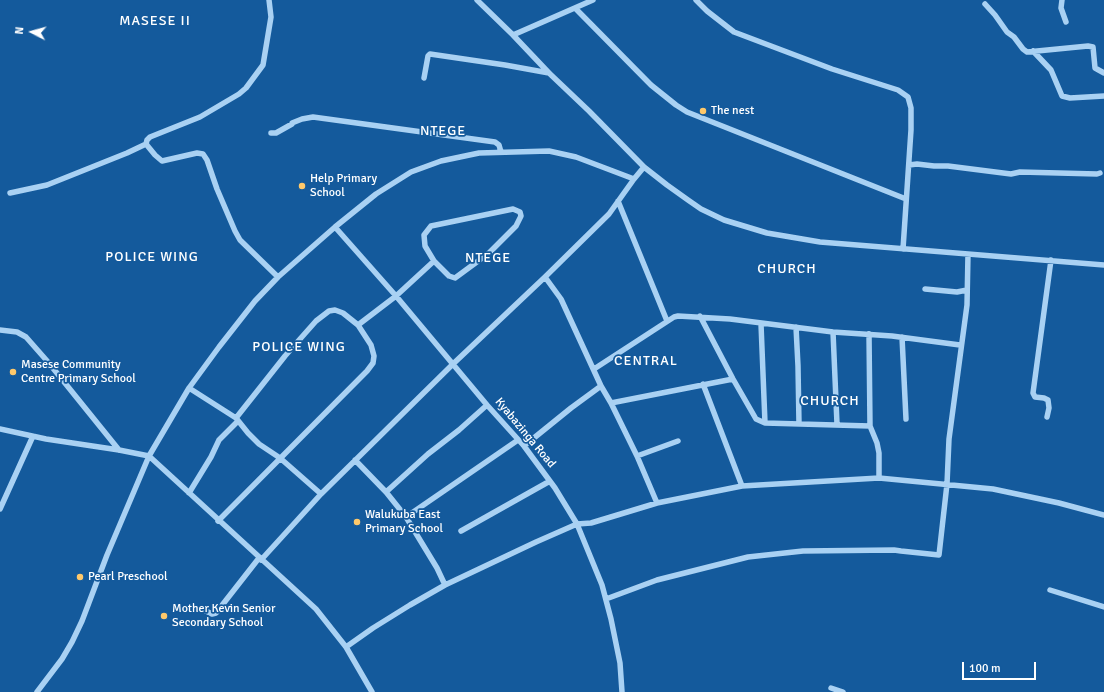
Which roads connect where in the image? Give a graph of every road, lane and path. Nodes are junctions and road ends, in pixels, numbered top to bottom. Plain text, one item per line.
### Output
1 (269, 0) edge
2 (477, 0) edge
3 (593, 0) edge
4 (696, 0) edge
5 (1062, 0) edge
6 (985, 4) dead end
7 (576, 9) junction
8 (1066, 22) dead end
9 (513, 35) junction
10 (1033, 51) junction
11 (549, 73) junction
12 (1104, 73) edge
13 (424, 78) dead end
14 (1104, 96) edge
15 (271, 133) dead end
16 (146, 144) junction
17 (501, 152) junction
18 (909, 165) junction
19 (644, 167) junction
20 (1100, 173) dead end
21 (634, 179) junction
22 (10, 193) dead end
23 (906, 199) junction
24 (618, 201) junction
25 (335, 227) junction
26 (903, 249) junction
27 (968, 254) junction
28 (1051, 260) junction
29 (434, 261) junction
30 (1104, 265) edge
31 (278, 277) junction
32 (545, 277) junction
33 (925, 288) dead end
34 (967, 290) junction
35 (396, 296) junction
36 (700, 316) junction
37 (668, 321) junction
38 (761, 324) junction
39 (358, 325) junction
40 (796, 327) junction
41 (0, 330) edge
42 (833, 332) junction
43 (869, 334) junction
44 (902, 337) junction
45 (960, 345) junction
46 (453, 364) junction
47 (594, 369) junction
48 (733, 379) junction
49 (703, 384) junction
50 (601, 386) junction
51 (189, 388) junction
52 (611, 402) junction
53 (487, 405) junction
54 (1046, 417) dead end
55 (237, 419) junction
56 (906, 419) dead end
57 (765, 423) junction
58 (798, 424) junction
59 (837, 424) junction
60 (870, 426) junction
61 (0, 429) edge
62 (33, 436) junction
63 (518, 440) junction
64 (678, 441) dead end
65 (524, 446) junction
66 (119, 450) junction
67 (149, 456) junction
68 (636, 456) junction
69 (280, 458) junction
70 (355, 460) junction
71 (879, 478) junction
72 (550, 482) junction
73 (947, 484) junction
74 (742, 486) junction
75 (386, 492) junction
76 (189, 493) junction
77 (321, 494) junction
78 (657, 504) junction
79 (0, 509) edge
80 (1104, 515) edge
81 (406, 517) junction
82 (218, 521) junction
83 (577, 524) junction
84 (461, 530) dead end
85 (260, 559) junction
86 (445, 585) junction
87 (1050, 590) dead end
88 (606, 600) junction
89 (1104, 608) edge
90 (204, 610) dead end
91 (346, 647) junction
92 (831, 688) dead end
93 (37, 692) edge
94 (372, 692) edge
95 (622, 692) edge
96 (843, 692) edge

1 - 16 street
2 - 9 street
3 - 7 street
4 - 18 street
5 - 8 street
6 - 10 street
7 - 9 street
7 - 23 street
9 - 11 street
10 - 12 street
10 - 14 street
11 - 13 street
11 - 19 street
15 - 17 street
16 - 22 street
16 - 31 street
17 - 21 street
17 - 25 street
18 - 20 street
18 - 23 street
19 - 21 street
19 - 26 street
21 - 24 street
23 - 26 street
24 - 32 street
24 - 37 street
25 - 31 street
25 - 35 street, Kyabazinga Road
26 - 27 street
27 - 28 street
27 - 34 street
28 - 30 street
28 - 54 street
29 - 29 street
29 - 35 street
31 - 51 street
32 - 46 street
32 - 47 street
33 - 34 street
34 - 45 street
35 - 39 street
35 - 46 street, Kyabazinga Road
36 - 37 street
36 - 38 street
36 - 48 street
37 - 47 street
38 - 40 street
38 - 57 street
39 - 55 street
39 - 69 street
40 - 42 street
40 - 58 street
41 - 66 street
42 - 43 street
42 - 59 street
43 - 44 street
43 - 60 street
44 - 45 street
44 - 56 street
45 - 73 street
46 - 53 street, Kyabazinga Road
46 - 70 street
47 - 50 street
48 - 49 street
48 - 57 street
49 - 52 street
49 - 74 street
50 - 52 street
50 - 65 street
51 - 55 street
51 - 67 street
52 - 68 street
53 - 63 street, Kyabazinga Road
53 - 75 street
55 - 69 street
55 - 76 street
57 - 58 street
58 - 59 street
59 - 60 street
60 - 71 street
61 - 62 street
62 - 66 street
62 - 79 street
63 - 65 street, Kyabazinga Road
63 - 81 street
64 - 68 street
65 - 72 street, Kyabazinga Road
66 - 67 street
67 - 76 street
67 - 93 street
68 - 78 street
69 - 77 street
69 - 82 street
70 - 75 street
70 - 77 street
71 - 73 street
71 - 74 street
72 - 83 street, Kyabazinga Road
72 - 84 street
73 - 80 street
73 - 88 street
74 - 78 street
75 - 81 street
76 - 82 street
77 - 85 street
78 - 83 street
81 - 86 street
82 - 85 street
83 - 86 street
83 - 88 street, Kyabazinga Road
85 - 90 street
85 - 91 street
86 - 91 street
87 - 89 street
88 - 95 street, Kyabazinga Road
91 - 94 street
92 - 96 street

